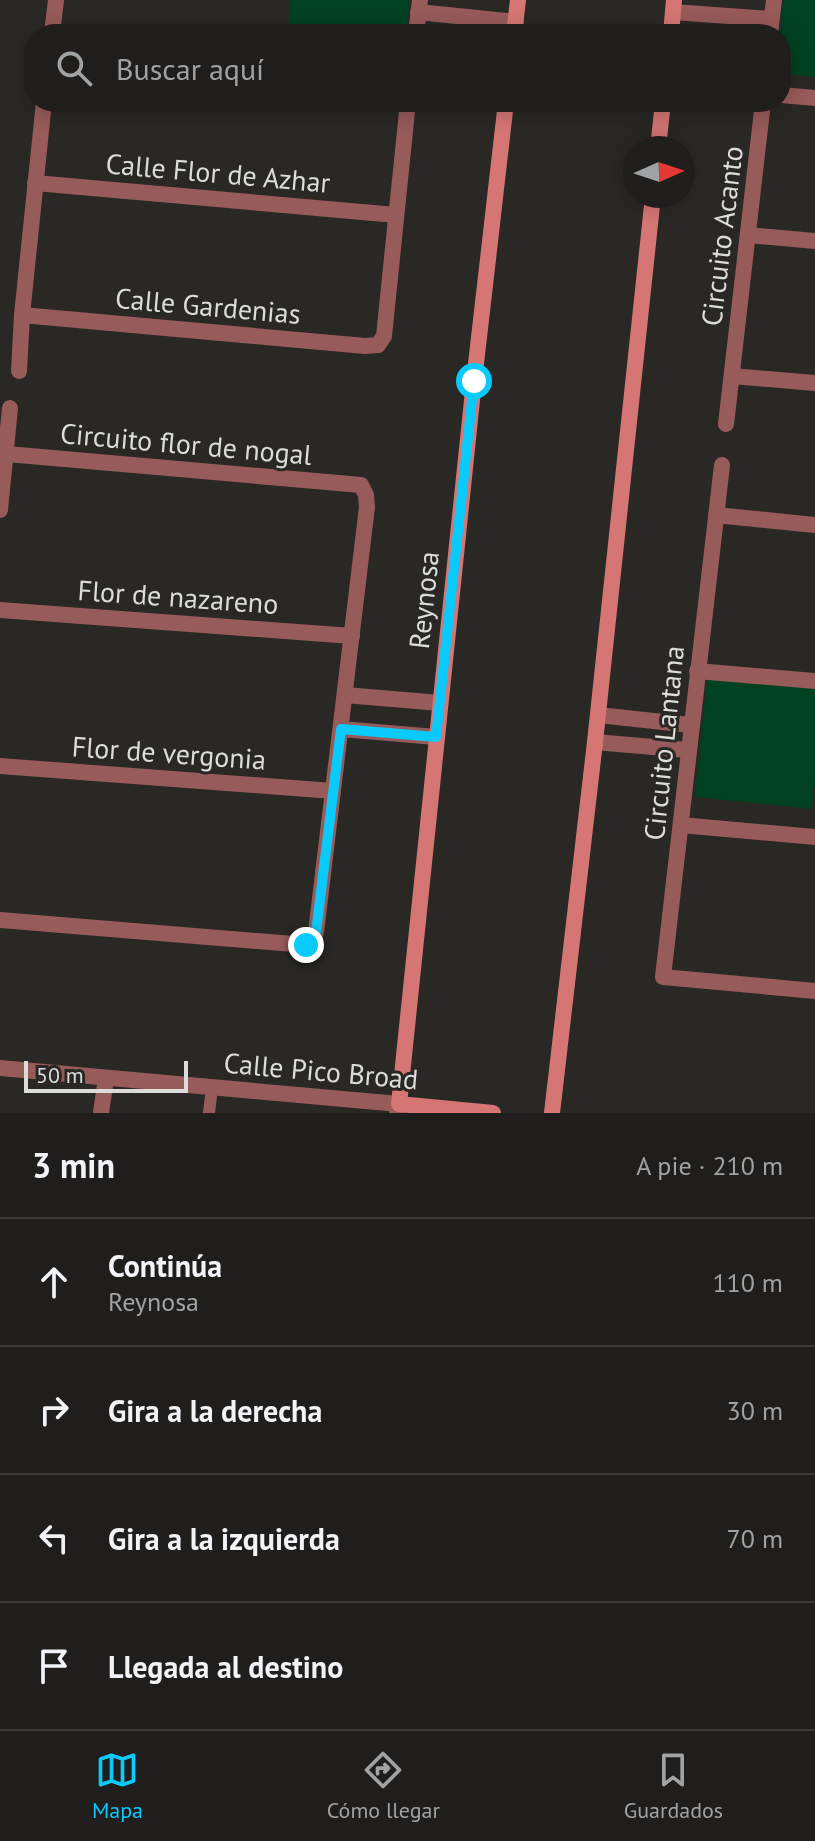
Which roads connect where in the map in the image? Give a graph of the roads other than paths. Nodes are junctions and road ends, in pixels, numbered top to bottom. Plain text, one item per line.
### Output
1 (56, 0) edge
2 (518, 0) edge
3 (774, 0) edge
4 (419, 6) edge
5 (674, 6) edge
6 (53, 24) edge
7 (498, 24) edge
8 (515, 24) edge
9 (761, 24) edge
10 (771, 24) edge
11 (791, 96) edge
12 (815, 98) edge
13 (43, 112) edge
14 (407, 112) edge
15 (505, 112) edge
16 (662, 112) edge
17 (762, 112) edge
18 (659, 136) edge
19 (35, 183) junction
20 (652, 208) edge
21 (396, 215) junction
22 (748, 235) junction
23 (815, 241) edge
24 (22, 315) junction
25 (19, 371) dead end
26 (732, 376) junction
27 (815, 383) edge
28 (10, 408) dead end
29 (726, 424) dead end
30 (7, 454) junction
31 (722, 465) dead end
32 (0, 510) edge
33 (716, 515) junction
34 (815, 525) edge
35 (0, 610) edge
36 (352, 636) junction
37 (697, 671) junction
38 (815, 681) edge
39 (345, 695) junction
40 (440, 703) junction
41 (598, 715) junction
42 (691, 725) junction
43 (341, 729) junction
44 (436, 737) junction
45 (595, 742) junction
46 (688, 750) junction
47 (0, 766) edge
48 (333, 791) junction
49 (681, 825) junction
50 (815, 837) edge
51 (0, 920) edge
52 (815, 991) edge
53 (0, 1068) edge
54 (106, 1078) junction
55 (212, 1088) junction
56 (331, 1105) edge
57 (398, 1109) edge
58 (101, 1113) edge
59 (209, 1113) edge
60 (493, 1113) edge
61 (552, 1113) edge

1 - 6 street
2 - 8 main road
3 - 10 street
4 - 7 street
5 - 9 street
11 - 12 street
13 - 19 street
14 - 21 street
15 - 40 main road, Reynosa
16 - 18 main road
17 - 22 street, Circuito Acanto
19 - 21 street, Calle Flor de Azhar
19 - 24 street
20 - 41 main road
21 - 24 street, Calle Gardenias
22 - 23 street
22 - 26 street, Circuito Acanto
24 - 25 street
26 - 27 street
26 - 29 street, Circuito Acanto
28 - 30 street
30 - 32 street
30 - 36 street, Circuito flor de nogal
31 - 33 street, Circuito Lantana
33 - 34 street
33 - 37 street, Circuito Lantana
35 - 36 street, Flor de nazareno
36 - 39 street
37 - 38 street
37 - 42 street, Circuito Lantana
39 - 40 street
39 - 43 street
40 - 44 main road, Reynosa
41 - 42 street
41 - 45 main road
42 - 46 street, Circuito Lantana
43 - 44 street
43 - 48 street
44 - 57 main road, Reynosa
45 - 46 street
45 - 61 main road
46 - 49 street, Circuito Lantana
47 - 48 street, Flor de vergonia
48 - 51 street
49 - 50 street
49 - 52 street, Circuito Lantana
53 - 54 street, Calle Pico Broad
54 - 55 street, Calle Pico Broad
54 - 58 street
55 - 56 street, Calle Pico Broad
55 - 59 lane
56 - 57 street, Calle Pico Broad
57 - 60 main road, Calle Pico Broad

